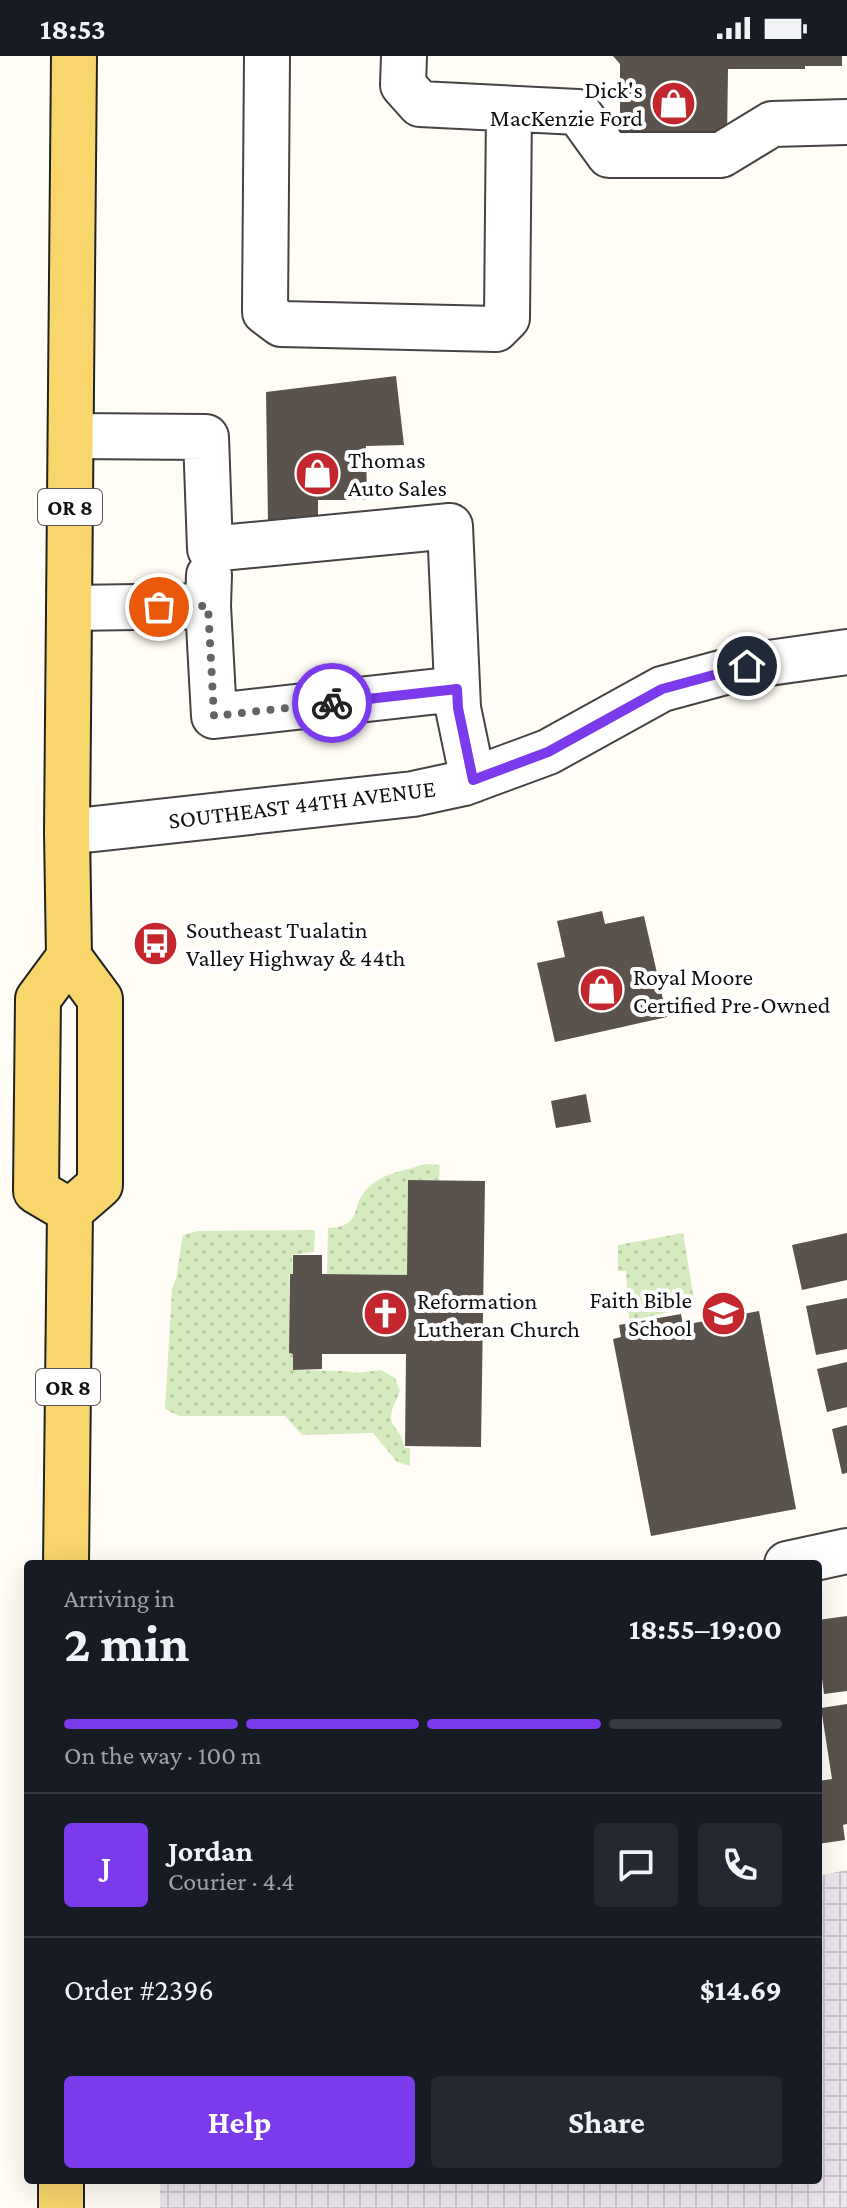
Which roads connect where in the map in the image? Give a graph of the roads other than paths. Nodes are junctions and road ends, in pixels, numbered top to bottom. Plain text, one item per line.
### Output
1 (74, 56) edge
2 (267, 56) edge
3 (404, 56) edge
4 (509, 109) junction
5 (847, 122) edge
6 (71, 436) junction
7 (210, 549) junction
8 (208, 606) junction
9 (69, 608) junction
10 (847, 652) edge
11 (457, 689) junction
12 (473, 780) junction
13 (67, 832) junction
14 (69, 957) junction
15 (70, 1211) junction
16 (847, 1551) edge
17 (66, 1560) edge
18 (805, 1560) edge
19 (61, 2184) edge
20 (61, 2208) edge

1 - 6 main road, OR 8
2 - 4 street
3 - 4 street
4 - 5 street
6 - 7 street
6 - 9 main road, OR 8
7 - 8 street
7 - 11 street
8 - 9 street
8 - 11 street
9 - 13 main road, OR 8
10 - 12 street, SOUTHEAST 44TH AVENUE
11 - 12 street
12 - 13 street, SOUTHEAST 44TH AVENUE
13 - 14 main road, OR 8
14 - 15 main road
14 - 15 main road
15 - 17 main road, OR 8
16 - 18 street
19 - 20 main road

